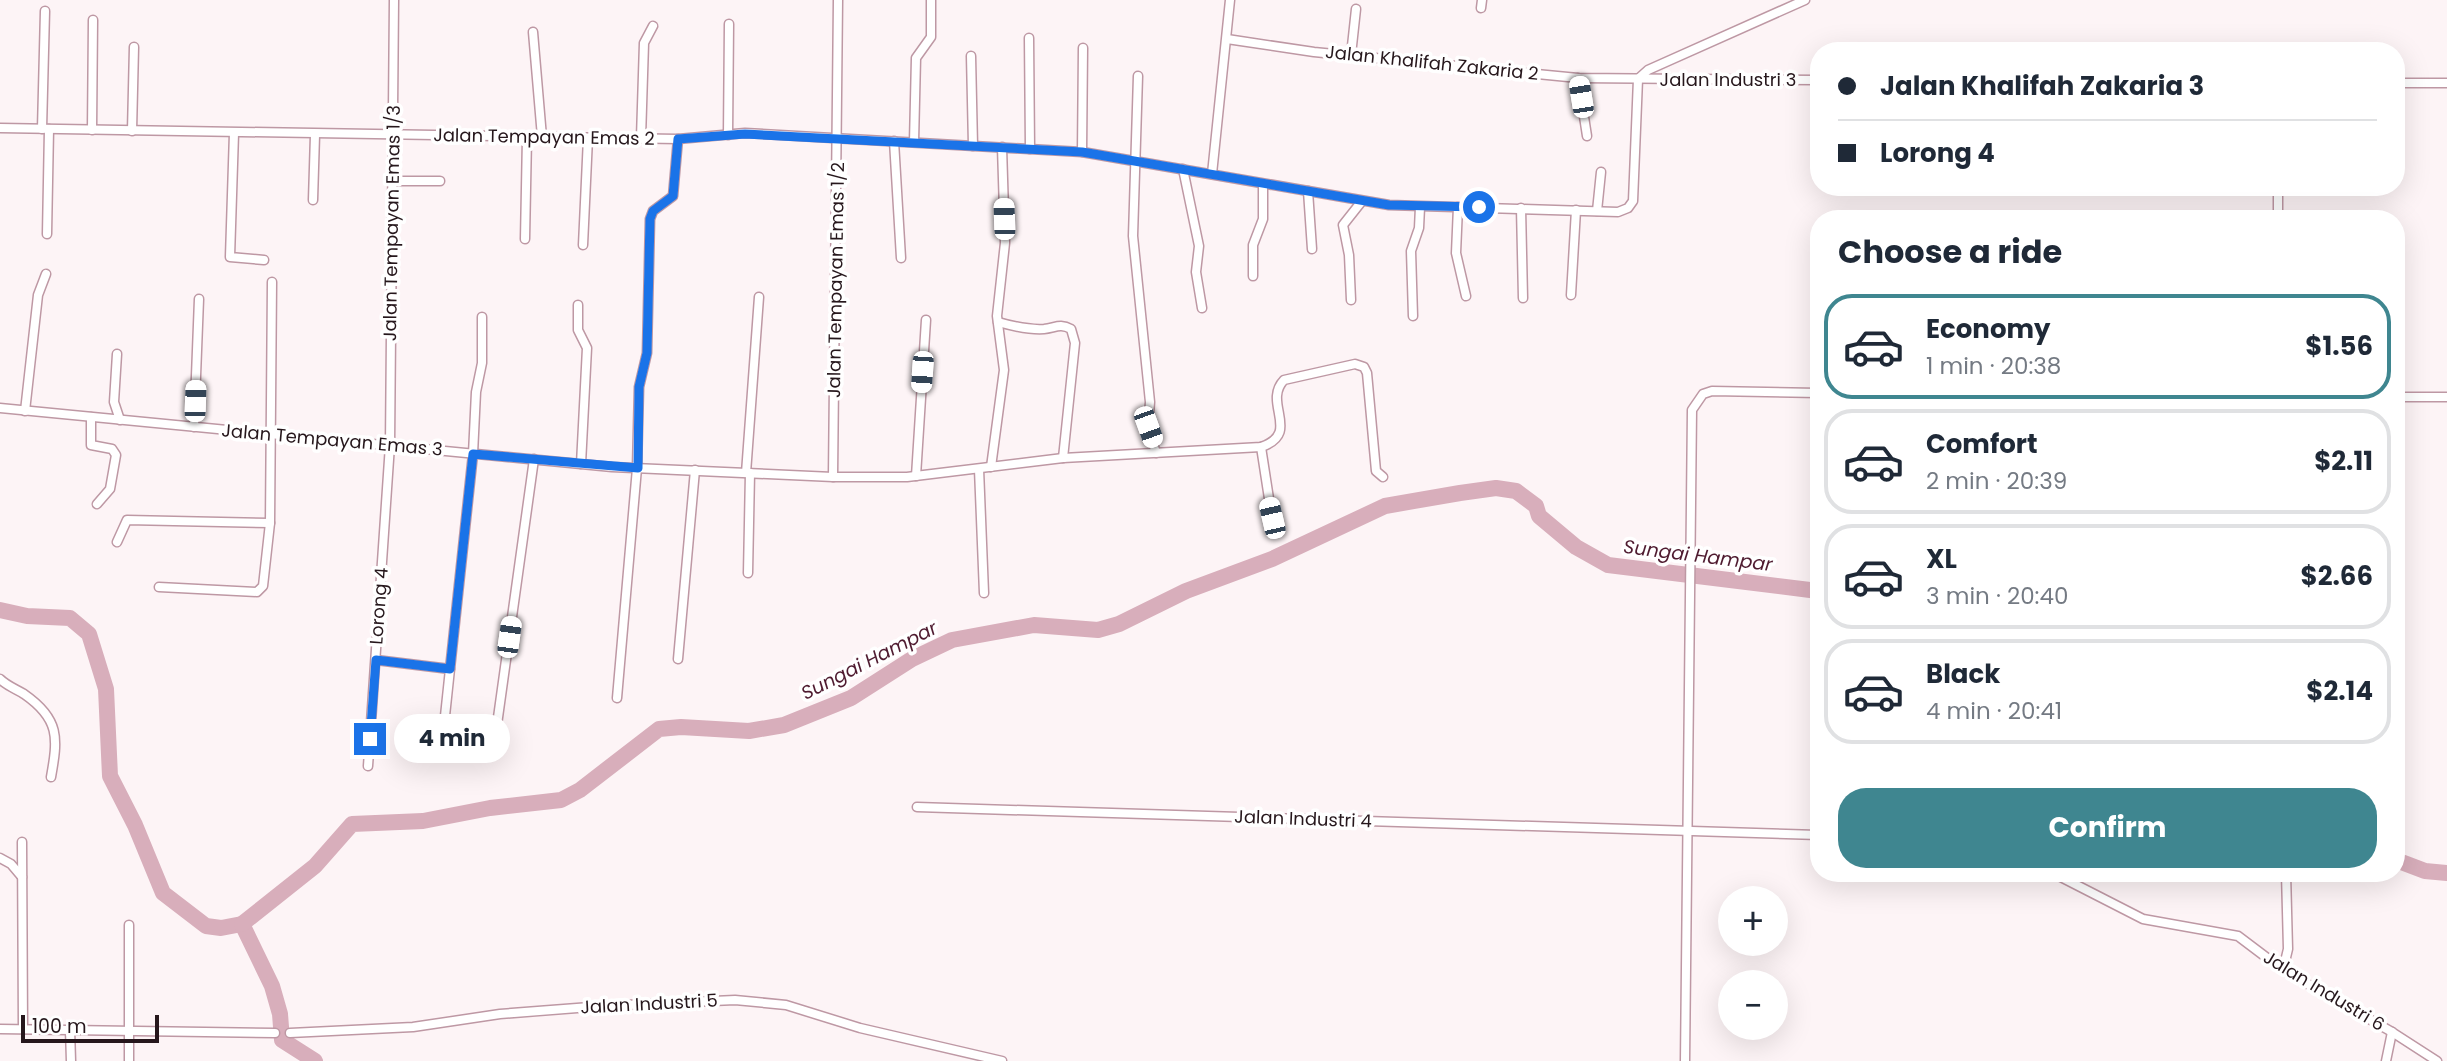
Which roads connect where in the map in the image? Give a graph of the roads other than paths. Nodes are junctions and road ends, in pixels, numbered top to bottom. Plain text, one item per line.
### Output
1 (394, 0) edge
2 (838, 0) edge
3 (931, 0) edge
4 (1230, 0) edge
5 (1804, 0) edge
6 (1356, 9) dead end
7 (45, 11) dead end
8 (93, 20) dead end
9 (729, 24) dead end
10 (653, 26) dead end
11 (533, 32) dead end
12 (1029, 38) dead end
13 (1227, 39) junction
14 (134, 47) dead end
15 (1083, 48) dead end
16 (1351, 54) junction
17 (971, 56) dead end
18 (1138, 76) dead end
19 (1578, 78) junction
20 (1638, 79) junction
21 (1810, 80) edge
22 (2405, 83) edge
23 (2447, 83) edge
24 (0, 128) edge
25 (46, 129) junction
26 (92, 130) junction
27 (132, 131) junction
28 (234, 132) junction
29 (315, 135) junction
30 (393, 135) junction
31 (727, 135) junction
32 (1587, 136) dead end
33 (527, 137) junction
34 (542, 137) junction
35 (588, 138) junction
36 (641, 138) junction
37 (838, 138) junction
38 (678, 139) junction
39 (894, 141) junction
40 (914, 142) junction
41 (973, 146) junction
42 (1002, 148) junction
43 (1030, 149) junction
44 (1082, 152) junction
45 (1136, 161) junction
46 (1183, 169) junction
47 (1601, 172) dead end
48 (1212, 174) junction
49 (393, 181) junction
50 (440, 181) dead end
51 (1262, 184) junction
52 (1308, 191) junction
53 (313, 200) dead end
54 (1362, 201) junction
55 (1420, 207) junction
56 (1458, 207) junction
57 (1521, 208) junction
58 (1576, 209) junction
59 (1597, 211) junction
60 (47, 234) dead end
61 (526, 239) dead end
62 (583, 245) dead end
63 (1312, 249) dead end
64 (901, 258) dead end
65 (264, 260) dead end
66 (46, 274) dead end
67 (1253, 276) dead end
68 (272, 282) dead end
69 (1571, 295) dead end
70 (1466, 296) dead end
71 (759, 297) dead end
72 (1522, 298) dead end
73 (198, 299) dead end
74 (1351, 300) dead end
75 (578, 305) dead end
76 (1202, 309) dead end
77 (1413, 316) dead end
78 (482, 317) dead end
79 (926, 320) dead end
80 (998, 322) junction
81 (117, 354) dead end
82 (1810, 393) edge
83 (2405, 397) edge
84 (2447, 397) edge
85 (0, 408) edge
86 (25, 411) junction
87 (91, 417) junction
88 (120, 420) junction
89 (194, 427) junction
90 (271, 434) junction
91 (390, 445) junction
92 (1261, 447) junction
93 (1156, 453) junction
94 (473, 454) junction
95 (1063, 458) junction
96 (534, 459) junction
97 (581, 464) junction
98 (991, 467) junction
99 (638, 468) junction
100 (979, 469) junction
101 (695, 470) junction
102 (748, 473) junction
103 (916, 476) junction
104 (833, 477) junction
105 (1383, 477) dead end
106 (97, 504) dead end
107 (1272, 518) dead end
108 (270, 523) junction
109 (117, 542) dead end
110 (748, 573) dead end
111 (159, 587) dead end
112 (984, 593) dead end
113 (678, 659) dead end
114 (376, 660) junction
115 (450, 669) junction
116 (0, 680) edge
117 (617, 698) dead end
118 (445, 716) dead end
119 (495, 739) dead end
120 (368, 766) dead end
121 (51, 777) dead end
122 (917, 807) dead end
123 (1689, 830) junction
124 (1810, 835) edge
125 (22, 842) dead end
126 (0, 858) edge
127 (22, 877) junction
128 (2071, 882) edge
129 (2286, 882) edge
130 (129, 925) dead end
131 (2283, 970) junction
132 (0, 1029) edge
133 (23, 1029) junction
134 (70, 1029) junction
135 (128, 1030) junction
136 (2392, 1032) junction
137 (275, 1033) dead end
138 (290, 1033) dead end
139 (71, 1061) edge
140 (129, 1061) edge
141 (1002, 1061) edge
142 (1685, 1061) edge
143 (2386, 1061) edge
144 (2437, 1061) edge

1 - 30 street, Jalan Tempayan Emas 1/3
2 - 37 street, Jalan Tempayan Emas 1/2
3 - 40 street
4 - 13 street
5 - 20 street
6 - 16 street
7 - 25 street
8 - 26 street
9 - 31 street
10 - 36 street
11 - 34 street
12 - 43 street
13 - 16 street, Jalan Khalifah Zakaria 2
13 - 48 street
14 - 27 street
15 - 44 street
16 - 19 street, Jalan Khalifah Zakaria 2
17 - 41 street
18 - 45 street
19 - 20 street, Jalan Khalifah Zakaria 2
19 - 32 street
20 - 21 street, Jalan Industri 3
20 - 59 street, Jalan Tempayan Emas 2
22 - 23 street
24 - 25 street, Jalan Tempayan Emas 2
25 - 26 street, Jalan Tempayan Emas 2
25 - 60 street
26 - 27 street, Jalan Tempayan Emas 2
27 - 28 street, Jalan Tempayan Emas 2
28 - 29 street, Jalan Tempayan Emas 2
28 - 65 street
29 - 30 street, Jalan Tempayan Emas 2
29 - 53 street
30 - 33 street, Jalan Tempayan Emas 2
30 - 49 street, Jalan Tempayan Emas 1/3
31 - 37 street, Jalan Tempayan Emas 2
31 - 38 street, Jalan Tempayan Emas 2
33 - 34 street, Jalan Tempayan Emas 2
33 - 61 street
34 - 35 street, Jalan Tempayan Emas 2
35 - 36 street, Jalan Tempayan Emas 2
35 - 62 street
36 - 38 street, Jalan Tempayan Emas 2
37 - 39 street, Jalan Tempayan Emas 2
37 - 104 street, Jalan Tempayan Emas 1/2
38 - 99 street
39 - 40 street, Jalan Tempayan Emas 2
39 - 64 street
40 - 41 street, Jalan Tempayan Emas 2
41 - 42 street, Jalan Tempayan Emas 2
42 - 43 street, Jalan Tempayan Emas 2
42 - 80 street
43 - 44 street, Jalan Tempayan Emas 2
44 - 45 street, Jalan Tempayan Emas 2
45 - 46 street, Jalan Tempayan Emas 2
45 - 93 street
46 - 48 street, Jalan Tempayan Emas 2
46 - 76 street
47 - 59 street
48 - 51 street, Jalan Tempayan Emas 2
49 - 50 street
49 - 91 street, Jalan Tempayan Emas 1/3
51 - 52 street, Jalan Tempayan Emas 2
51 - 67 street
52 - 54 street, Jalan Tempayan Emas 2
52 - 63 street
54 - 55 street, Jalan Tempayan Emas 2
54 - 74 street
55 - 56 street, Jalan Tempayan Emas 2
55 - 77 street
56 - 57 street, Jalan Tempayan Emas 2
56 - 70 street
57 - 58 street, Jalan Tempayan Emas 2
57 - 72 street
58 - 59 street, Jalan Tempayan Emas 2
58 - 69 street
66 - 86 street
68 - 90 street
71 - 102 street
73 - 89 street
75 - 97 street
78 - 94 street
79 - 103 street
80 - 95 street
80 - 98 street
81 - 88 street
82 - 123 street
83 - 84 street
85 - 86 street, Jalan Tempayan Emas 3
86 - 87 street, Jalan Tempayan Emas 3
87 - 88 street, Jalan Tempayan Emas 3
87 - 106 street
88 - 89 street, Jalan Tempayan Emas 3
89 - 90 street, Jalan Tempayan Emas 3
90 - 91 street, Jalan Tempayan Emas 3
90 - 108 street
91 - 94 street, Jalan Tempayan Emas 3
91 - 114 street, Lorong 4
92 - 93 street, Jalan Tempayan Emas 3
92 - 105 street
92 - 107 street
93 - 95 street, Jalan Tempayan Emas 3
94 - 96 street, Jalan Tempayan Emas 3
94 - 115 street
95 - 98 street, Jalan Tempayan Emas 3
96 - 97 street, Jalan Tempayan Emas 3
96 - 119 street
97 - 99 street, Jalan Tempayan Emas 3
98 - 100 street, Jalan Tempayan Emas 3
99 - 101 street, Jalan Tempayan Emas 3
99 - 117 street
100 - 103 street, Jalan Tempayan Emas 3
100 - 112 street
101 - 102 street, Jalan Tempayan Emas 3
101 - 113 street
102 - 104 street, Jalan Tempayan Emas 3
102 - 110 street
103 - 104 street, Jalan Tempayan Emas 3
108 - 109 street
108 - 111 street
114 - 115 street
114 - 120 street, Lorong 4
115 - 118 street
116 - 121 street
122 - 123 street, Jalan Industri 4
123 - 124 street
123 - 142 street
125 - 127 street
126 - 127 street
127 - 133 street
128 - 131 street, Jalan Industri 6
129 - 131 street
130 - 135 street
131 - 136 street, Jalan Industri 6
132 - 133 street
133 - 134 street
134 - 135 street
134 - 139 street
135 - 137 street
135 - 140 street
136 - 143 street
136 - 144 street, Jalan Industri 6
138 - 141 street, Jalan Industri 5

